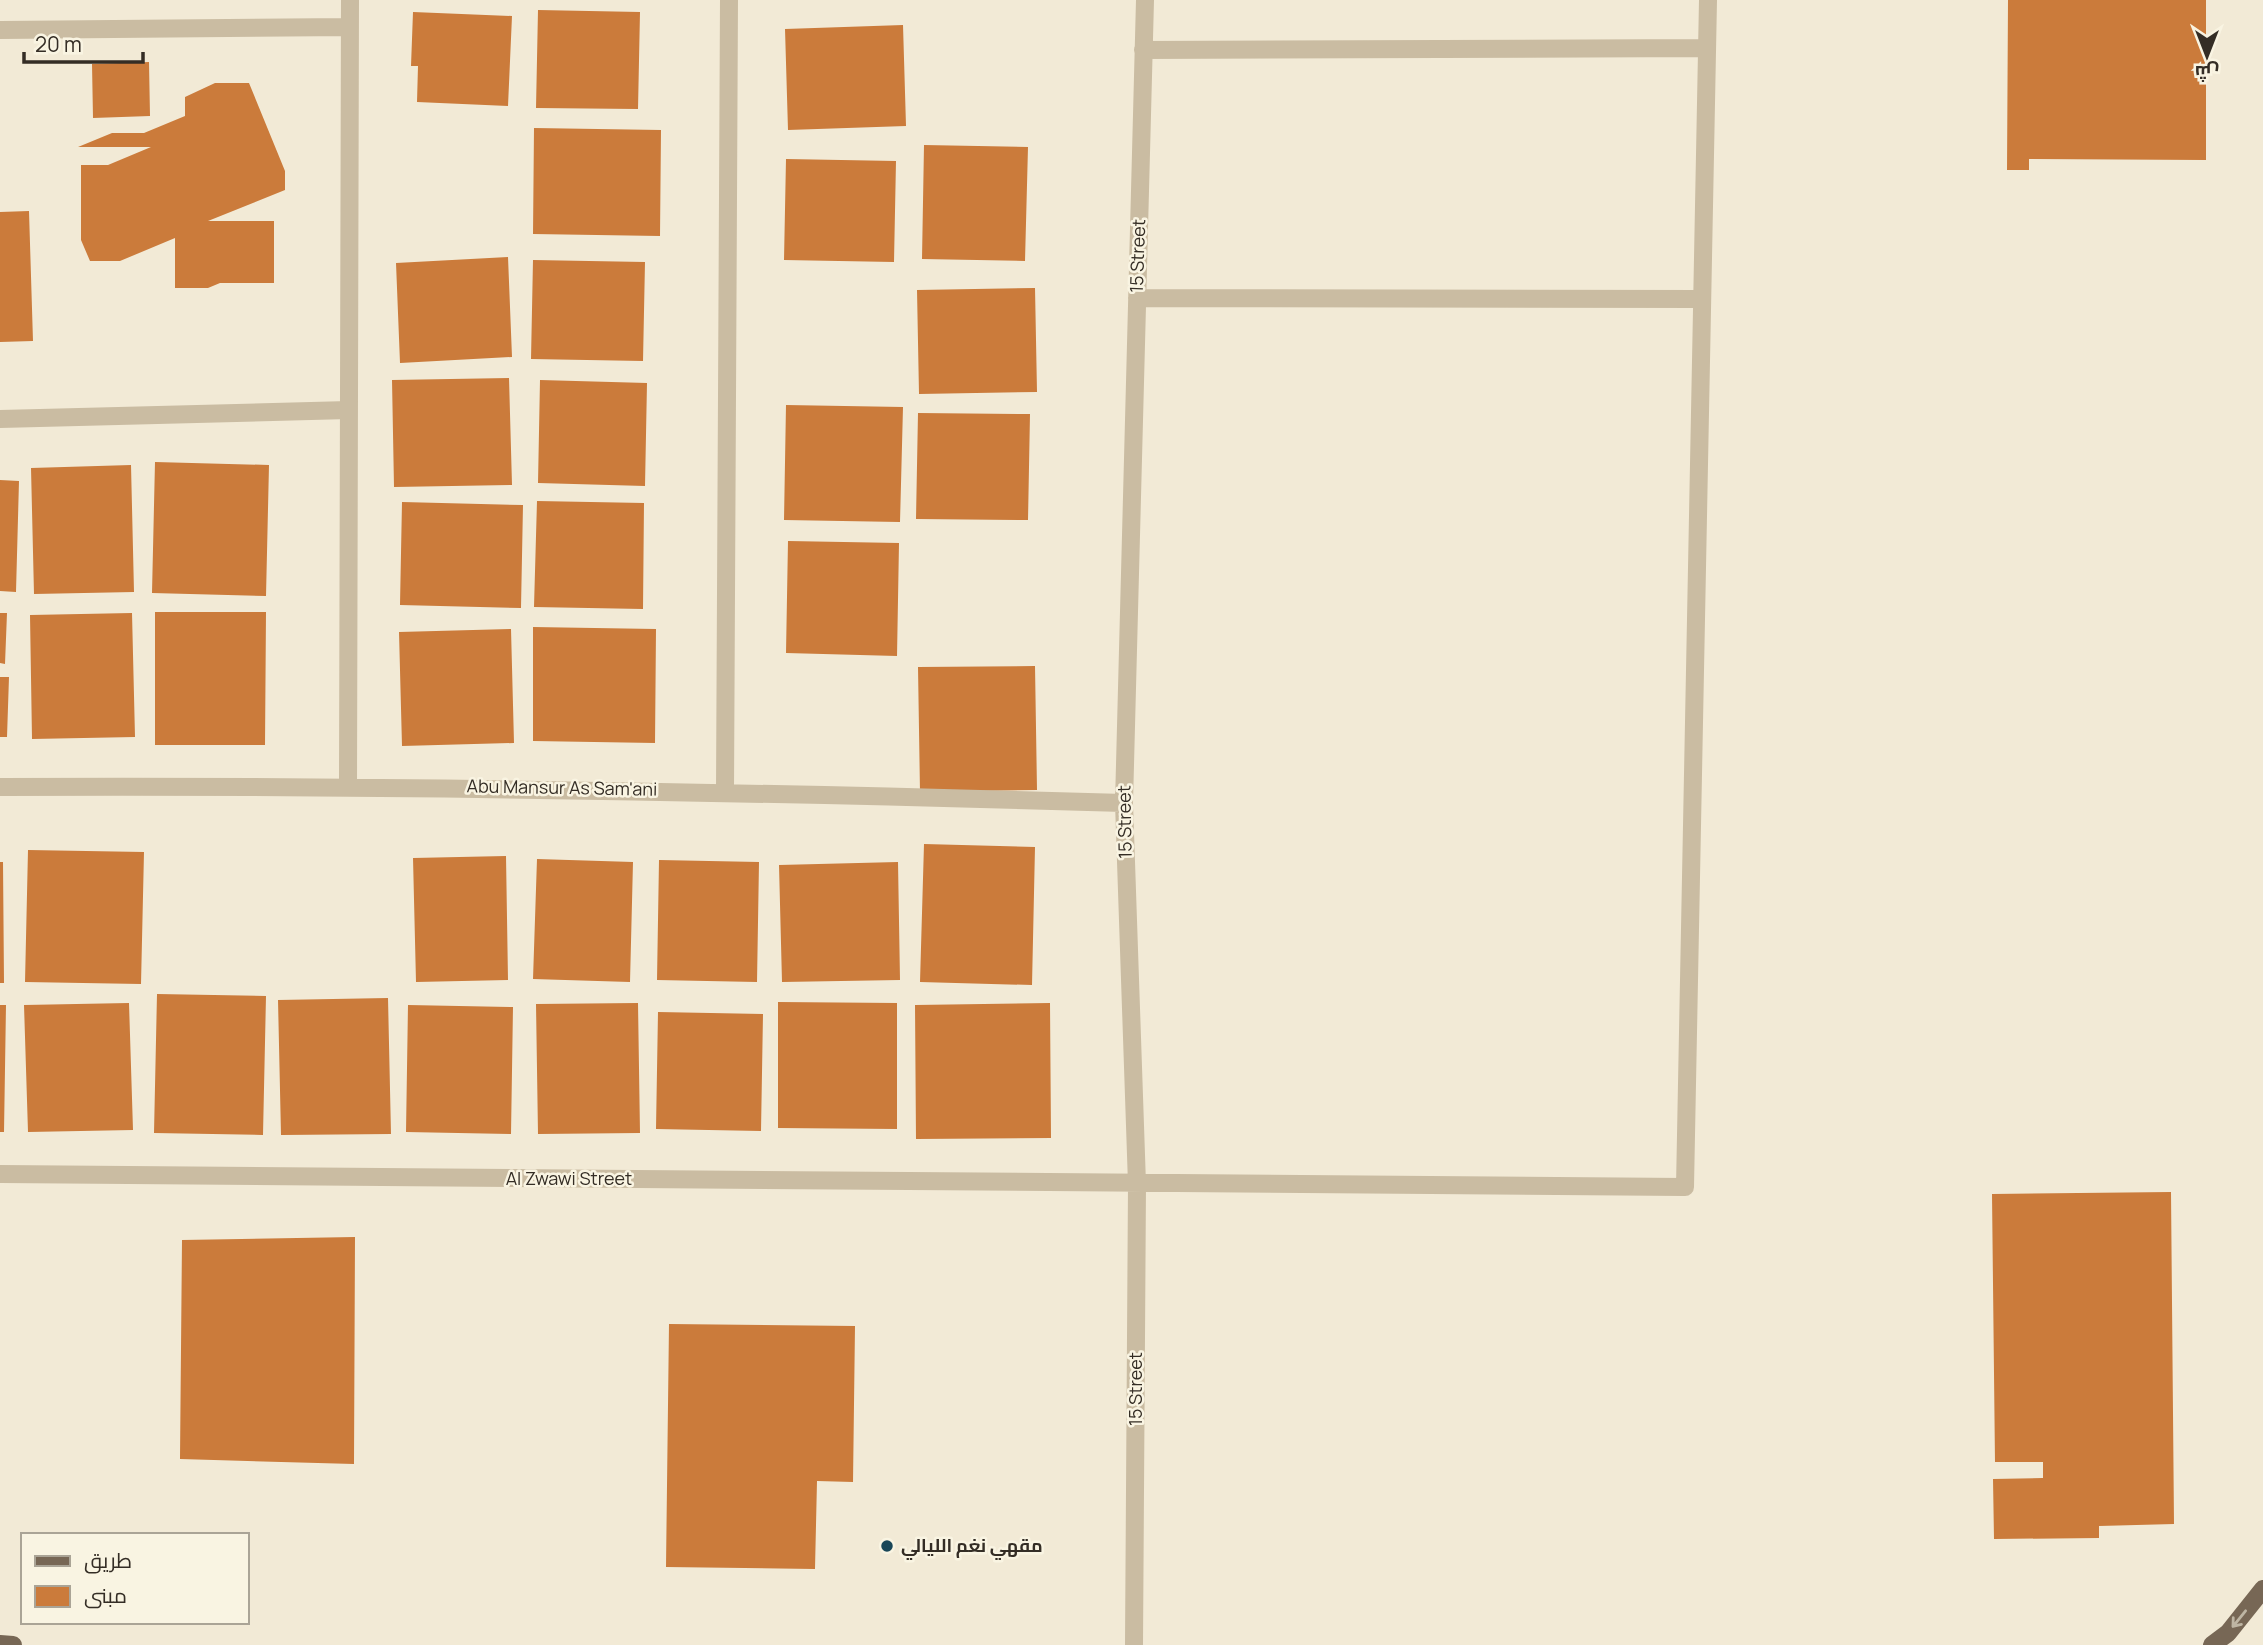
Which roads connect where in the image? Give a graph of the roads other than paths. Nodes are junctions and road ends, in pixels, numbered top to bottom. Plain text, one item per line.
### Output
1 (350, 0) edge
2 (729, 0) edge
3 (1145, 0) edge
4 (1708, 0) edge
5 (350, 27) junction
6 (0, 30) edge
7 (1707, 48) junction
8 (1143, 50) junction
9 (1137, 298) junction
10 (1702, 299) junction
11 (349, 410) junction
12 (0, 419) edge
13 (348, 785) junction
14 (0, 787) edge
15 (724, 791) junction
16 (1124, 803) junction
17 (0, 1174) edge
18 (1138, 1184) junction
19 (2263, 1589) edge
20 (0, 1644) edge
21 (13, 1645) edge
22 (1134, 1645) edge
23 (2212, 1645) edge

1 - 5 street
2 - 15 street
3 - 8 street, 15 Street
4 - 7 street
5 - 6 street
5 - 11 street
7 - 8 street
7 - 10 street
8 - 9 street, 15 Street
9 - 10 street
9 - 16 street, 15 Street
10 - 18 street, Al Zwawi Street
11 - 12 street
11 - 13 street
13 - 14 street, Abu Mansur As Sam'ani
13 - 15 street, Abu Mansur As Sam'ani
15 - 16 street, Abu Mansur As Sam'ani
16 - 18 street, 15 Street
17 - 18 street, Al Zwawi Street
18 - 22 street, 15 Street
19 -> 23 main road
20 - 21 main road

